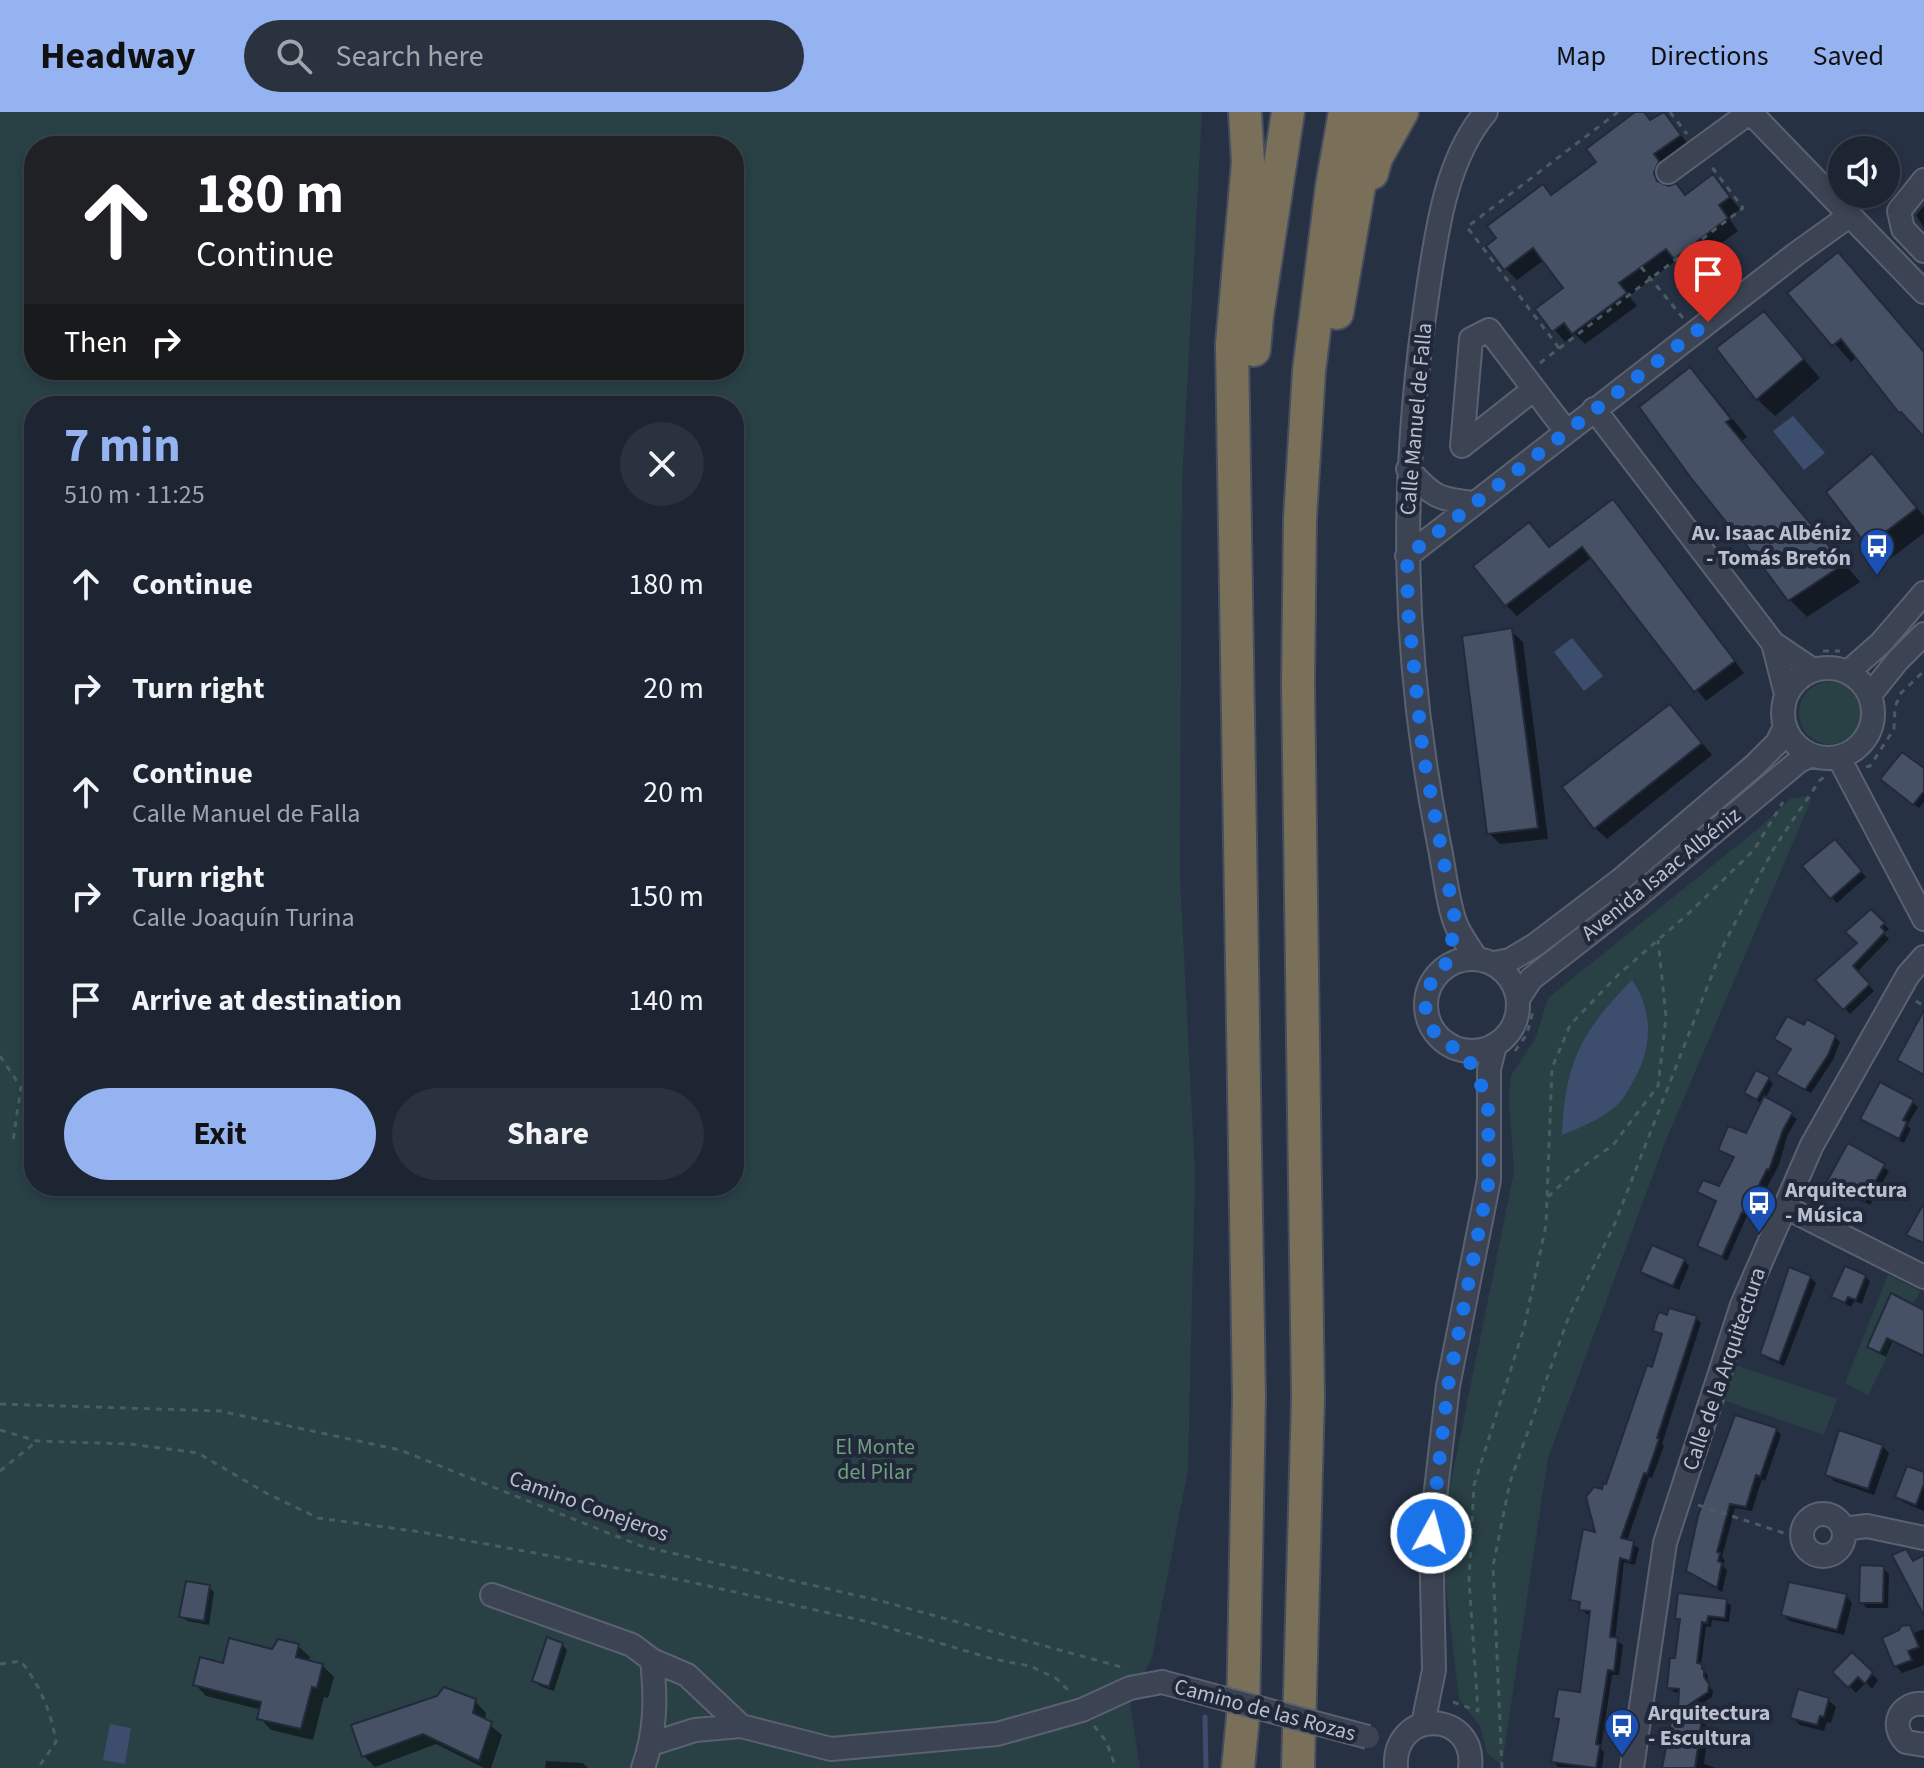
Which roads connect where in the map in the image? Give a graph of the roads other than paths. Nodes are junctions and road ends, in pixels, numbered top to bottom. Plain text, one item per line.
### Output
1 (1245, 112) edge
2 (1254, 112) edge
3 (1288, 112) edge
4 (1345, 112) edge
5 (1372, 112) edge
6 (1402, 112) edge
7 (1486, 112) edge
8 (1750, 112) edge
9 (1248, 162) junction
10 (1668, 172) dead end
11 (1924, 180) edge
12 (1849, 216) junction
13 (1924, 251) edge
14 (1924, 292) edge
15 (1334, 328) junction
16 (1529, 382) road end
17 (1594, 409) junction
18 (1566, 431) junction
19 (1408, 469) junction
20 (1475, 503) junction
21 (1407, 556) junction
22 (1924, 593) edge
23 (1236, 619) junction
24 (1924, 634) edge
25 (1773, 643) junction
26 (1299, 650) junction
27 (1813, 670) junction
28 (1848, 672) junction
29 (1786, 694) junction
30 (1870, 695) junction
31 (1784, 729) junction
32 (1810, 756) junction
33 (1842, 765) junction
34 (1924, 919) edge
35 (1456, 925) junction
36 (1924, 957) edge
37 (1485, 961) junction
38 (1445, 966) junction
39 (1518, 999) junction
40 (1495, 1045) junction
41 (1462, 1050) junction
42 (1488, 1108) junction
43 (1785, 1207) junction
44 (1924, 1277) edge
45 (1843, 1529) junction
46 (1924, 1538) edge
47 (492, 1595) dead end
48 (652, 1660) junction
49 (1434, 1670) junction
50 (1924, 1704) edge
51 (1423, 1724) junction
52 (741, 1726) junction
53 (1449, 1726) junction
54 (651, 1744) junction
55 (1924, 1745) edge
56 (1397, 1757) edge
57 (1475, 1765) edge
58 (643, 1768) edge
59 (1238, 1768) edge
60 (1298, 1768) edge
61 (1632, 1768) edge

1 - 9 highway
2 - 9 highway
3 - 23 highway
4 - 26 highway
5 - 15 highway
6 - 15 highway
7 - 19 street, Calle Manuel de Falla
8 - 10 street
8 - 12 street
9 - 23 highway
11 - 13 street
12 - 14 street
12 - 17 street
15 - 26 highway
16 - 18 street
17 - 18 street
17 - 25 street
18 - 20 street
19 - 20 street
19 - 21 street, Calle Manuel de Falla
20 - 21 street
21 - 35 street, Calle Manuel de Falla
22 - 28 street
23 - 59 highway
24 - 30 street
25 - 27 street
25 - 29 street
26 - 60 highway
27 - 28 street
27 - 29 street
28 - 30 street
29 - 31 street
30 - 33 street
31 - 32 street
31 - 37 street, Avenida Isaac Albéniz
32 - 33 street
32 - 39 street, Avenida Isaac Albéniz
33 - 34 street
35 - 37 street, Calle Manuel de Falla
35 - 38 street, Calle Manuel de Falla
36 - 43 street, Calle de la Arquitectura
37 - 38 street
37 - 39 street
38 - 41 street
39 - 40 street
40 - 41 street
40 - 42 street
41 - 42 street
42 - 49 street
43 - 44 street
43 - 61 street, Calle de la Arquitectura
45 - 45 street
45 - 46 street
47 - 48 street
48 - 52 street
48 - 54 street
49 - 51 street
49 - 53 street
50 - 55 street
51 - 53 street
51 - 56 street
52 - 54 street
52 - 56 street, Camino de las Rozas, bridge
53 - 57 street
54 - 58 street

